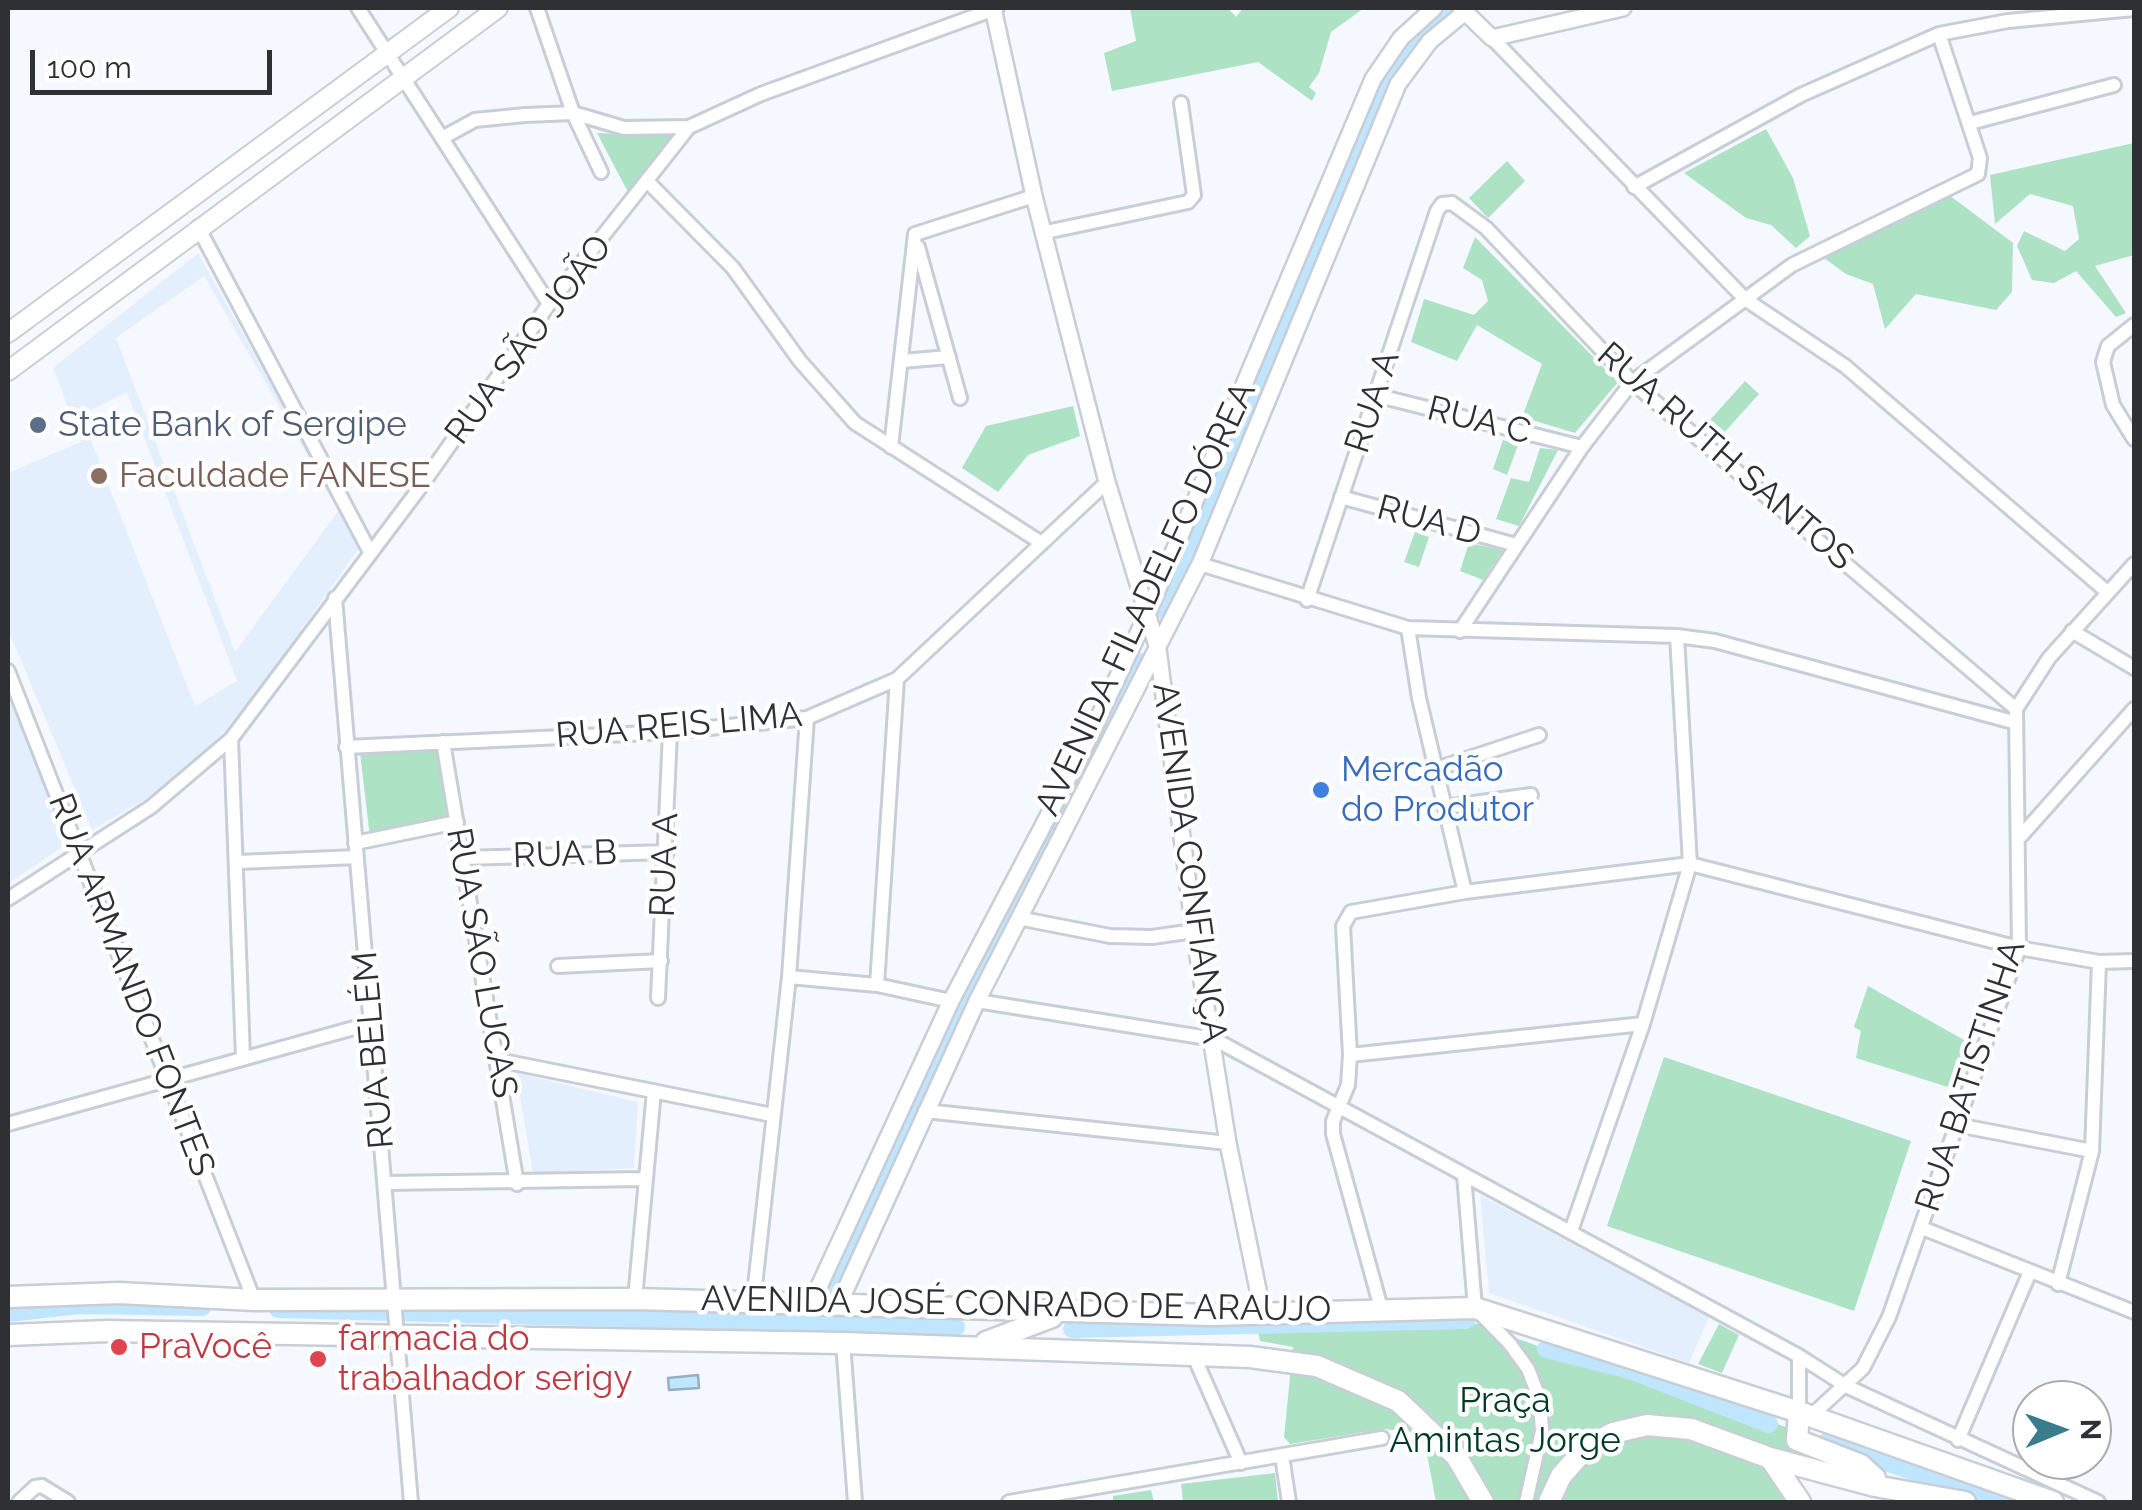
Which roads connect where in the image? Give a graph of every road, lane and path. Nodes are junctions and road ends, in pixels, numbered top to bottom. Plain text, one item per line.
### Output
1 (358, 8) edge
2 (449, 8) edge
3 (498, 8) edge
4 (538, 8) edge
5 (994, 8) edge
6 (1434, 8) edge
7 (1622, 8) edge
8 (2134, 9) edge
9 (1464, 10) edge
10 (1939, 34) junction
11 (1492, 38) junction
12 (385, 51) junction
13 (403, 79) junction
14 (2114, 85) dead end
15 (1181, 102) dead end
16 (574, 114) junction
17 (1970, 123) junction
18 (689, 127) junction
19 (442, 138) junction
20 (601, 172) dead end
21 (647, 181) junction
22 (1634, 187) junction
23 (1034, 196) junction
24 (1442, 204) joint
25 (198, 227) junction
26 (1046, 232) junction
27 (915, 234) junction
28 (1745, 299) junction
29 (549, 304) junction
30 (2134, 326) edge
31 (8, 333) edge
32 (949, 356) junction
33 (902, 361) junction
34 (8, 371) edge
35 (1632, 382) junction
36 (1376, 396) junction
37 (960, 398) dead end
38 (2134, 439) edge
39 (890, 447) junction
40 (1582, 447) junction
41 (1108, 482) junction
42 (1342, 497) junction
43 (1040, 542) junction
44 (1516, 545) junction
45 (370, 552) junction
46 (1200, 564) junction
47 (2134, 564) edge
48 (2106, 591) junction
49 (335, 598) junction
50 (1307, 600) junction
51 (1148, 614) junction
52 (1408, 628) junction
53 (1460, 631) junction
54 (2072, 631) junction
55 (1678, 636) junction
56 (1158, 646) junction
57 (2134, 668) edge
58 (8, 671) edge
59 (897, 679) junction
60 (2134, 709) edge
61 (2014, 715) junction
62 (807, 718) junction
63 (670, 732) junction
64 (1539, 735) dead end
65 (231, 739) junction
66 (443, 742) junction
67 (346, 746) junction
68 (1436, 769) junction
69 (1531, 795) dead end
70 (1445, 808) junction
71 (456, 822) junction
72 (2021, 836) junction
73 (356, 850) junction
74 (78, 852) junction
75 (666, 852) junction
76 (463, 858) junction
77 (238, 862) junction
78 (1690, 864) junction
79 (1466, 892) junction
80 (8, 899) edge
81 (1018, 918) junction
82 (1194, 930) junction
83 (2019, 948) junction
84 (2134, 961) edge
85 (661, 962) junction
86 (2099, 962) junction
87 (558, 966) dead end
88 (789, 977) junction
89 (877, 985) junction
90 (658, 998) dead end
91 (952, 1001) junction
92 (977, 1002) junction
93 (372, 1023) junction
94 (1643, 1024) junction
95 (1214, 1039) junction
96 (1350, 1055) junction
97 (243, 1057) junction
98 (498, 1060) junction
99 (167, 1078) junction
100 (654, 1091) junction
101 (1340, 1106) junction
102 (925, 1112) junction
103 (772, 1115) junction
104 (8, 1124) edge
105 (1957, 1125) junction
106 (1228, 1142) junction
107 (2092, 1151) junction
108 (1464, 1176) junction
109 (644, 1180) junction
110 (386, 1184) junction
111 (517, 1184) junction
112 (1922, 1228) junction
113 (1571, 1231) junction
114 (2029, 1274) junction
115 (2058, 1284) junction
116 (8, 1297) edge
117 (635, 1299) junction
118 (254, 1300) junction
119 (396, 1301) junction
120 (534, 1302) junction
121 (752, 1304) junction
122 (825, 1306) junction
123 (1380, 1308) junction
124 (1475, 1308) junction
125 (2134, 1312) edge
126 (1063, 1313) junction
127 (1263, 1314) junction
128 (398, 1333) junction
129 (8, 1335) edge
130 (560, 1335) junction
131 (843, 1342) junction
132 (975, 1346) junction
133 (1192, 1352) junction
134 (1798, 1356) junction
135 (1846, 1386) junction
136 (1805, 1414) junction
137 (1382, 1438) dead end
138 (1958, 1440) junction
139 (1282, 1456) junction
140 (1770, 1458) junction
141 (1240, 1463) junction
142 (1876, 1486) junction
143 (19, 1502) edge
144 (68, 1502) edge
145 (412, 1502) edge
146 (854, 1502) edge
147 (1009, 1502) edge
148 (1289, 1502) edge
149 (1483, 1502) edge
150 (1526, 1502) edge
151 (1549, 1502) edge
152 (1800, 1502) edge
153 (1965, 1502) edge
154 (2053, 1502) edge
155 (2098, 1502) edge

1 - 12 street
2 - 12 main road
3 - 13 main road
4 - 16 street
5 - 18 street, RUA SÃO JOÃO
5 - 23 street, AVENIDA CONFIANÇA
6 - 51 street, AVENIDA FILADELFO DÓREA
7 - 11 street
8 - 10 street
9 - 11 street
9 - 46 street, AVENIDA FILADELFO DÓREA
10 - 17 street
10 - 22 street
11 - 22 street
12 - 13 street
12 - 31 main road
13 - 19 street
13 - 25 main road
14 - 17 street
15 - 26 street
16 - 18 street
16 - 19 street
16 - 20 street
17 - 28 street
18 - 21 street, RUA SÃO JOÃO
19 - 29 street
21 - 29 street, RUA SÃO JOÃO
21 - 39 street
22 - 28 street
23 - 26 street, AVENIDA CONFIANÇA
23 - 27 street
24 - 35 street, RUA RUTH SANTOS
24 - 36 street, RUA A
25 - 34 main road
25 - 45 street
26 - 41 street, AVENIDA CONFIANÇA
27 - 32 street
27 - 33 street
28 - 35 street
28 - 48 street
29 - 45 street, RUA SÃO JOÃO
30 - 38 street
32 - 33 street
32 - 37 street
33 - 39 street
35 - 40 street
35 - 61 street, RUA RUTH SANTOS
36 - 40 street, RUA C
36 - 42 street, RUA A
39 - 43 street
40 - 44 street
41 - 43 street, RUA REIS LIMA
41 - 51 street, AVENIDA CONFIANÇA
42 - 44 street, RUA D
42 - 50 street, RUA A
43 - 59 street, RUA REIS LIMA
44 - 53 street
45 - 49 street, RUA SÃO JOÃO
46 - 50 street
46 - 56 street, AVENIDA FILADELFO DÓREA
47 - 48 street
48 - 54 street
49 - 65 street, RUA SÃO JOÃO
49 - 67 street, RUA BELÉM
50 - 52 street
51 - 56 street, AVENIDA CONFIANÇA
51 - 91 street, AVENIDA FILADELFO DÓREA
52 - 53 street
52 - 68 street
53 - 55 street
54 - 57 street
54 - 61 street
55 - 61 street
55 - 78 street
56 - 81 street, AVENIDA FILADELFO DÓREA
56 - 82 street, AVENIDA CONFIANÇA
58 - 74 street, RUA ARMANDO FONTES
59 - 62 street, RUA REIS LIMA
59 - 89 street
60 - 72 street
61 - 72 street, RUA BATISTINHA
62 - 63 street, RUA REIS LIMA
62 - 88 street
63 - 66 street, RUA REIS LIMA
63 - 75 street, RUA A
64 - 68 street
65 - 74 street, RUA SÃO JOÃO
65 - 77 street
66 - 67 street, RUA REIS LIMA
66 - 71 street, RUA SÃO LUCAS
67 - 73 street, RUA BELÉM
68 - 70 street
69 - 70 street
70 - 79 street
71 - 73 street
71 - 76 street, RUA SÃO LUCAS
72 - 83 street, RUA BATISTINHA
73 - 77 street
73 - 93 street, RUA BELÉM
74 - 80 street, RUA SÃO JOÃO
74 - 99 street, RUA ARMANDO FONTES
75 - 76 street, RUA B
75 - 85 street, RUA A
76 - 98 street, RUA SÃO LUCAS
77 - 97 street
78 - 79 street
78 - 83 street
78 - 94 street
79 - 96 street
81 - 82 street
81 - 92 street, AVENIDA FILADELFO DÓREA
82 - 95 street, AVENIDA CONFIANÇA
83 - 86 street
83 - 105 street, RUA BATISTINHA
84 - 86 street
85 - 87 street
85 - 90 street, RUA A
86 - 107 street
88 - 89 street
88 - 103 street
89 - 91 street
91 - 122 street, AVENIDA FILADELFO DÓREA
92 - 95 street
92 - 102 street, AVENIDA FILADELFO DÓREA
93 - 97 street
93 - 110 street, RUA BELÉM
94 - 96 street
94 - 113 street
95 - 101 street
95 - 106 street, AVENIDA CONFIANÇA
96 - 101 street
97 - 99 street
98 - 100 street
98 - 111 street, RUA SÃO LUCAS
99 - 104 street
99 - 118 street, RUA ARMANDO FONTES
100 - 103 street
100 - 109 street
101 - 108 street
101 - 123 street
102 - 106 street
102 - 122 street, AVENIDA FILADELFO DÓREA
103 - 121 street
105 - 107 street
105 - 112 street, RUA BATISTINHA
106 - 127 street, AVENIDA CONFIANÇA
107 - 115 street
108 - 113 street
108 - 124 street
109 - 111 street
109 - 117 street
110 - 111 street
110 - 119 street, RUA BELÉM
112 - 114 street
112 - 135 street, RUA BATISTINHA
113 - 134 street
114 - 115 street
114 - 138 street
115 - 125 street
116 - 118 main road, AVENIDA JOSÉ CONRADO DE ARAUJO
117 - 120 main road, AVENIDA JOSÉ CONRADO DE ARAUJO
117 - 121 main road, AVENIDA JOSÉ CONRADO DE ARAUJO
118 - 119 main road, AVENIDA JOSÉ CONRADO DE ARAUJO
119 - 120 main road, AVENIDA JOSÉ CONRADO DE ARAUJO
119 - 128 street, RUA BELÉM
120 - 130 main road
121 - 122 main road, AVENIDA JOSÉ CONRADO DE ARAUJO
122 - 126 main road, AVENIDA JOSÉ CONRADO DE ARAUJO
123 - 124 main road, AVENIDA JOSÉ CONRADO DE ARAUJO
123 - 127 main road, AVENIDA JOSÉ CONRADO DE ARAUJO
124 - 136 main road, AVENIDA JOSÉ CONRADO DE ARAUJO
124 - 150 street
126 - 127 main road, AVENIDA JOSÉ CONRADO DE ARAUJO
126 - 132 main road
128 - 129 main road, AVENIDA JOSÉ CONRADO DE ARAUJO
128 - 130 main road, AVENIDA JOSÉ CONRADO DE ARAUJO
128 - 145 street, RUA BELÉM
130 - 131 main road, AVENIDA JOSÉ CONRADO DE ARAUJO
131 - 132 main road, AVENIDA JOSÉ CONRADO DE ARAUJO
131 - 146 street
132 - 133 main road, AVENIDA JOSÉ CONRADO DE ARAUJO
133 - 141 street
133 - 149 main road, AVENIDA JOSÉ CONRADO DE ARAUJO
134 - 135 street
134 - 136 street
135 - 136 street, RUA BATISTINHA
135 - 138 street
136 - 142 main road
136 - 154 main road, AVENIDA JOSÉ CONRADO DE ARAUJO
137 - 139 street
138 - 155 street
139 - 141 street
139 - 148 street
140 - 142 main road
140 - 151 main road
140 - 152 main road
141 - 147 street
142 - 153 main road
143 - 144 street

